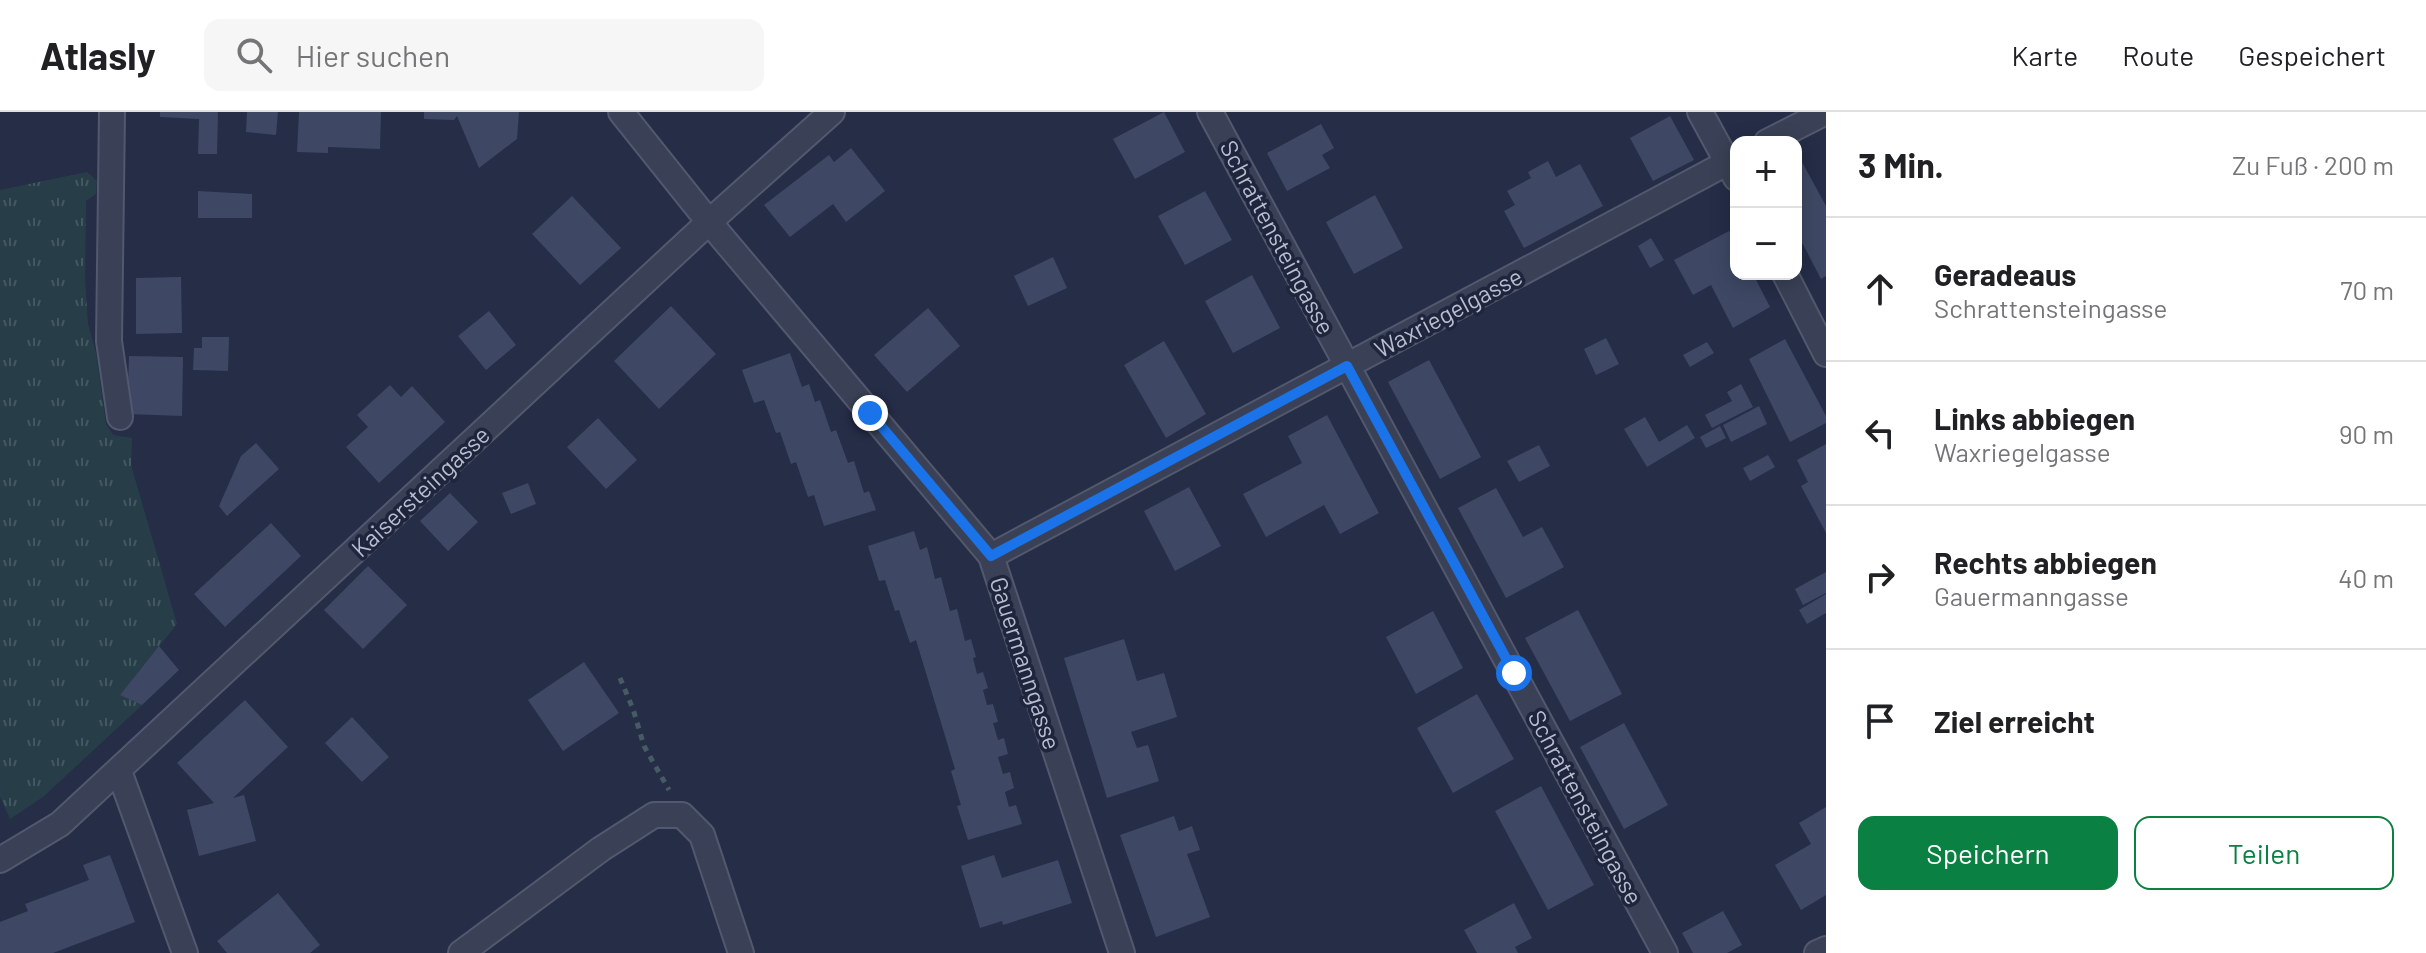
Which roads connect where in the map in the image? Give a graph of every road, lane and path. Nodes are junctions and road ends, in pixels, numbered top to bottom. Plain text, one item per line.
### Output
1 (112, 112) edge
2 (621, 112) edge
3 (832, 112) edge
4 (1210, 112) edge
5 (1700, 112) edge
6 (1826, 112) edge
7 (1779, 136) edge
8 (1730, 161) edge
9 (1730, 168) edge
10 (709, 222) junction
11 (1788, 280) edge
12 (1826, 354) edge
13 (1347, 366) junction
14 (120, 417) dead end
15 (991, 556) junction
16 (620, 678) dead end
17 (119, 771) junction
18 (682, 815) junction
19 (0, 860) edge
20 (1826, 949) edge
21 (185, 953) edge
22 (461, 953) edge
23 (741, 953) edge
24 (1122, 953) edge
25 (1665, 953) edge
26 (1817, 953) edge

1 - 14 street
2 - 10 street, Gauermanngasse
3 - 10 street, Kaisersteingasse
4 - 13 street, Schrattensteingasse
5 - 8 street
6 - 7 street
9 - 13 street, Waxriegelgasse
10 - 15 street, Gauermanngasse
10 - 17 street, Kaisersteingasse
11 - 12 street
13 - 15 street, Waxriegelgasse
13 - 25 street, Schrattensteingasse
15 - 24 street, Gauermanngasse
16 - 18 path
17 - 19 street, Kaisersteingasse
17 - 21 street
18 - 22 street
18 - 23 street
20 - 26 street

